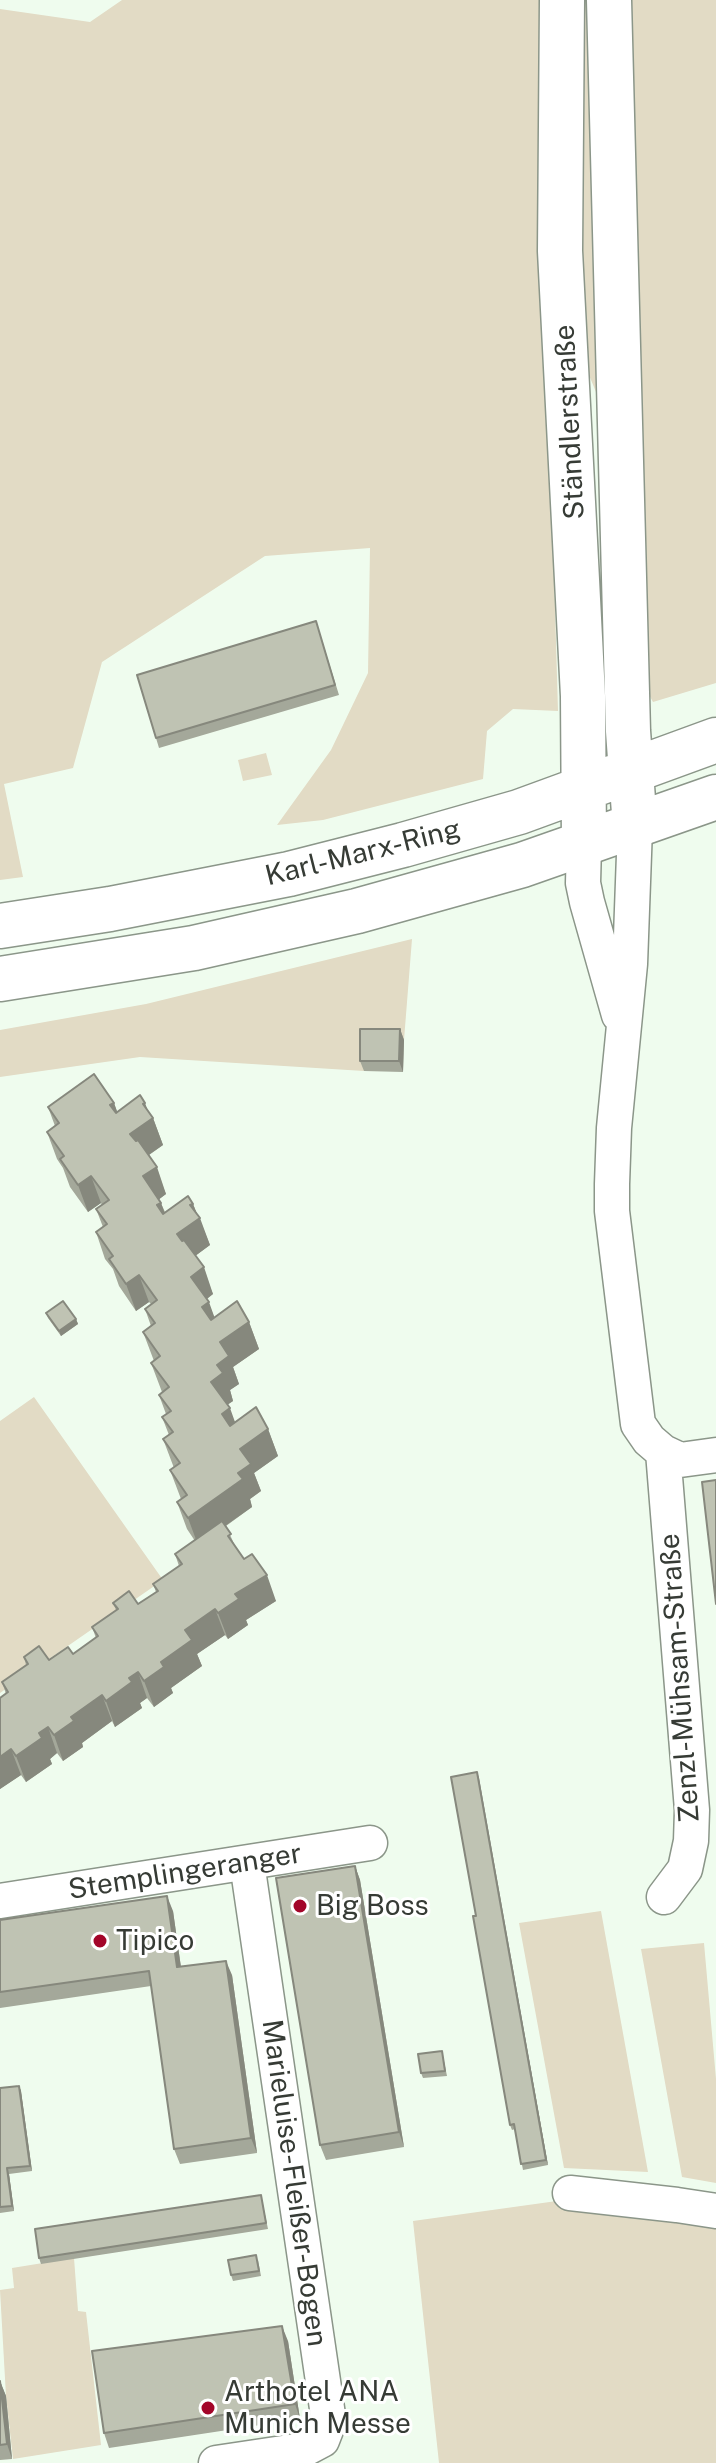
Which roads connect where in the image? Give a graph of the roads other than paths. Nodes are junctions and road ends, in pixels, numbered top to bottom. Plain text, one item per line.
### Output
1 (562, 0) edge
2 (609, 0) edge
3 (716, 740) edge
4 (630, 774) junction
5 (584, 789) junction
6 (716, 797) edge
7 (635, 827) junction
8 (584, 845) junction
9 (0, 926) edge
10 (0, 979) edge
11 (622, 1027) junction
12 (663, 1452) junction
13 (716, 1455) edge
14 (370, 1843) dead end
15 (247, 1863) junction
16 (664, 1897) dead end
17 (0, 1901) edge
18 (570, 2193) dead end
19 (716, 2211) edge
20 (216, 2463) edge

1 - 5 main road, Ständlerstraße
2 - 4 main road, Ständlerstraße
3 - 4 main road, Karl-Marx-Ring
4 - 5 main road, Karl-Marx-Ring
4 - 7 main road, Ständlerstraße
5 - 8 main road, Ständlerstraße
5 - 9 main road, Karl-Marx-Ring
6 - 7 main road, Karl-Marx-Ring
7 - 8 main road, Karl-Marx-Ring
7 - 11 street
8 - 10 main road, Karl-Marx-Ring
8 - 11 street
11 - 12 street
12 - 13 street
12 - 16 street, Zenzl-Mühsam-Straße
14 - 15 street, Stemplingeranger
15 - 17 street, Stemplingeranger
15 - 20 street, Marieluise-Fleißer-Bogen
18 - 19 street

